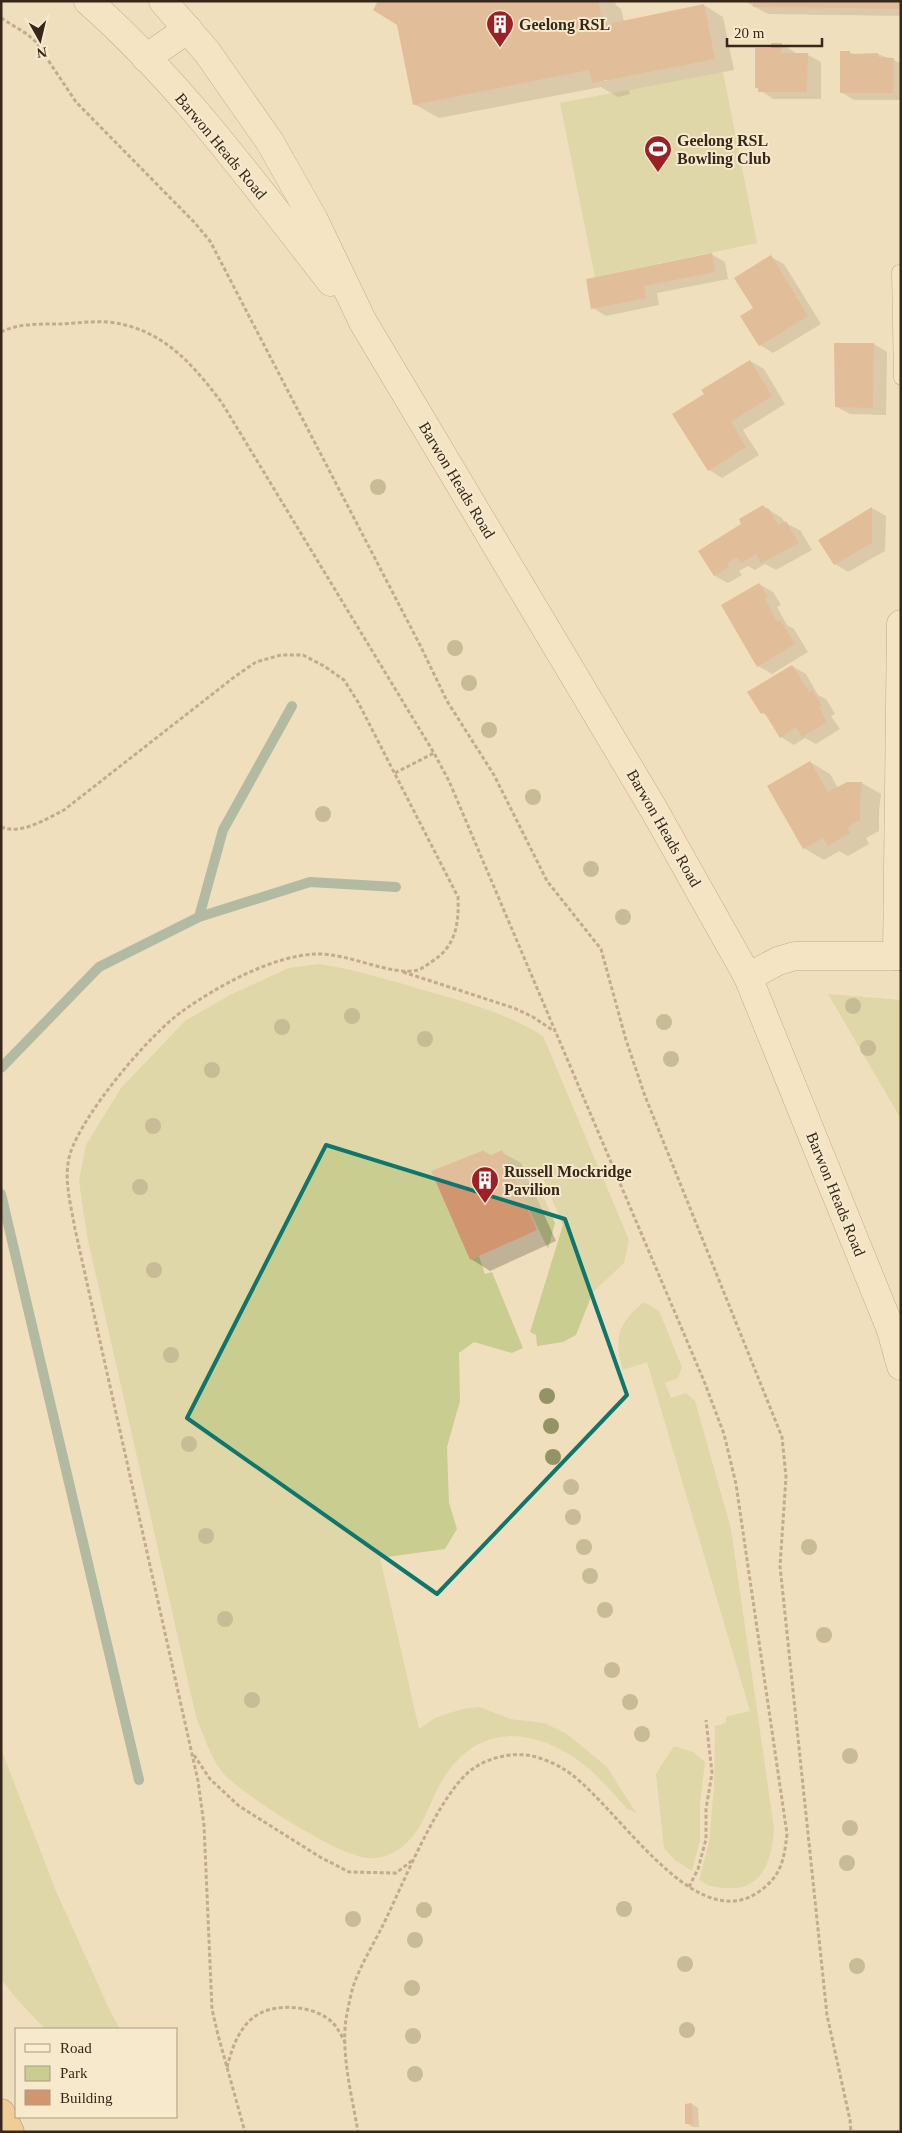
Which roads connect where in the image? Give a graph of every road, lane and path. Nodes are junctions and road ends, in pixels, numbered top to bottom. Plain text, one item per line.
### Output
1 (88, 1) edge
2 (163, 1) edge
3 (1, 18) edge
4 (188, 29) junction
5 (146, 58) junction
6 (899, 272) dead end
7 (363, 322) junction
8 (1, 332) edge
9 (901, 378) edge
10 (901, 624) edge
11 (434, 753) junction
12 (395, 773) junction
13 (1, 827) edge
14 (899, 956) edge
15 (402, 972) junction
16 (748, 977) junction
17 (556, 1032) junction
18 (896, 1327) edge
19 (901, 1366) edge
20 (706, 1720) dead end
21 (192, 1753) junction
22 (414, 1859) junction
23 (689, 1887) junction
24 (345, 2043) junction
25 (227, 2068) junction
26 (1, 2113) edge
27 (10, 2132) edge
28 (245, 2132) edge
29 (358, 2132) edge
30 (850, 2132) edge

1 - 5 street, Barwon Heads Road
2 - 4 street, Barwon Heads Road
3 - 30 path
4 - 5 street
4 - 7 street, Barwon Heads Road
5 - 7 street, Barwon Heads Road
6 - 9 lane
7 - 16 street, Barwon Heads Road
8 - 11 path
10 - 14 street
11 - 12 path
11 - 17 path
12 - 13 path
12 - 15 path
14 - 16 street
15 - 17 path
15 - 21 path
16 - 18 street, Barwon Heads Road
17 - 23 path
18 - 19 street, Barwon Heads Road
20 - 23 path
21 - 22 path
21 - 25 path
22 - 23 path
22 - 24 path
24 - 25 path
24 - 29 path
25 - 28 path
26 - 27 highway

